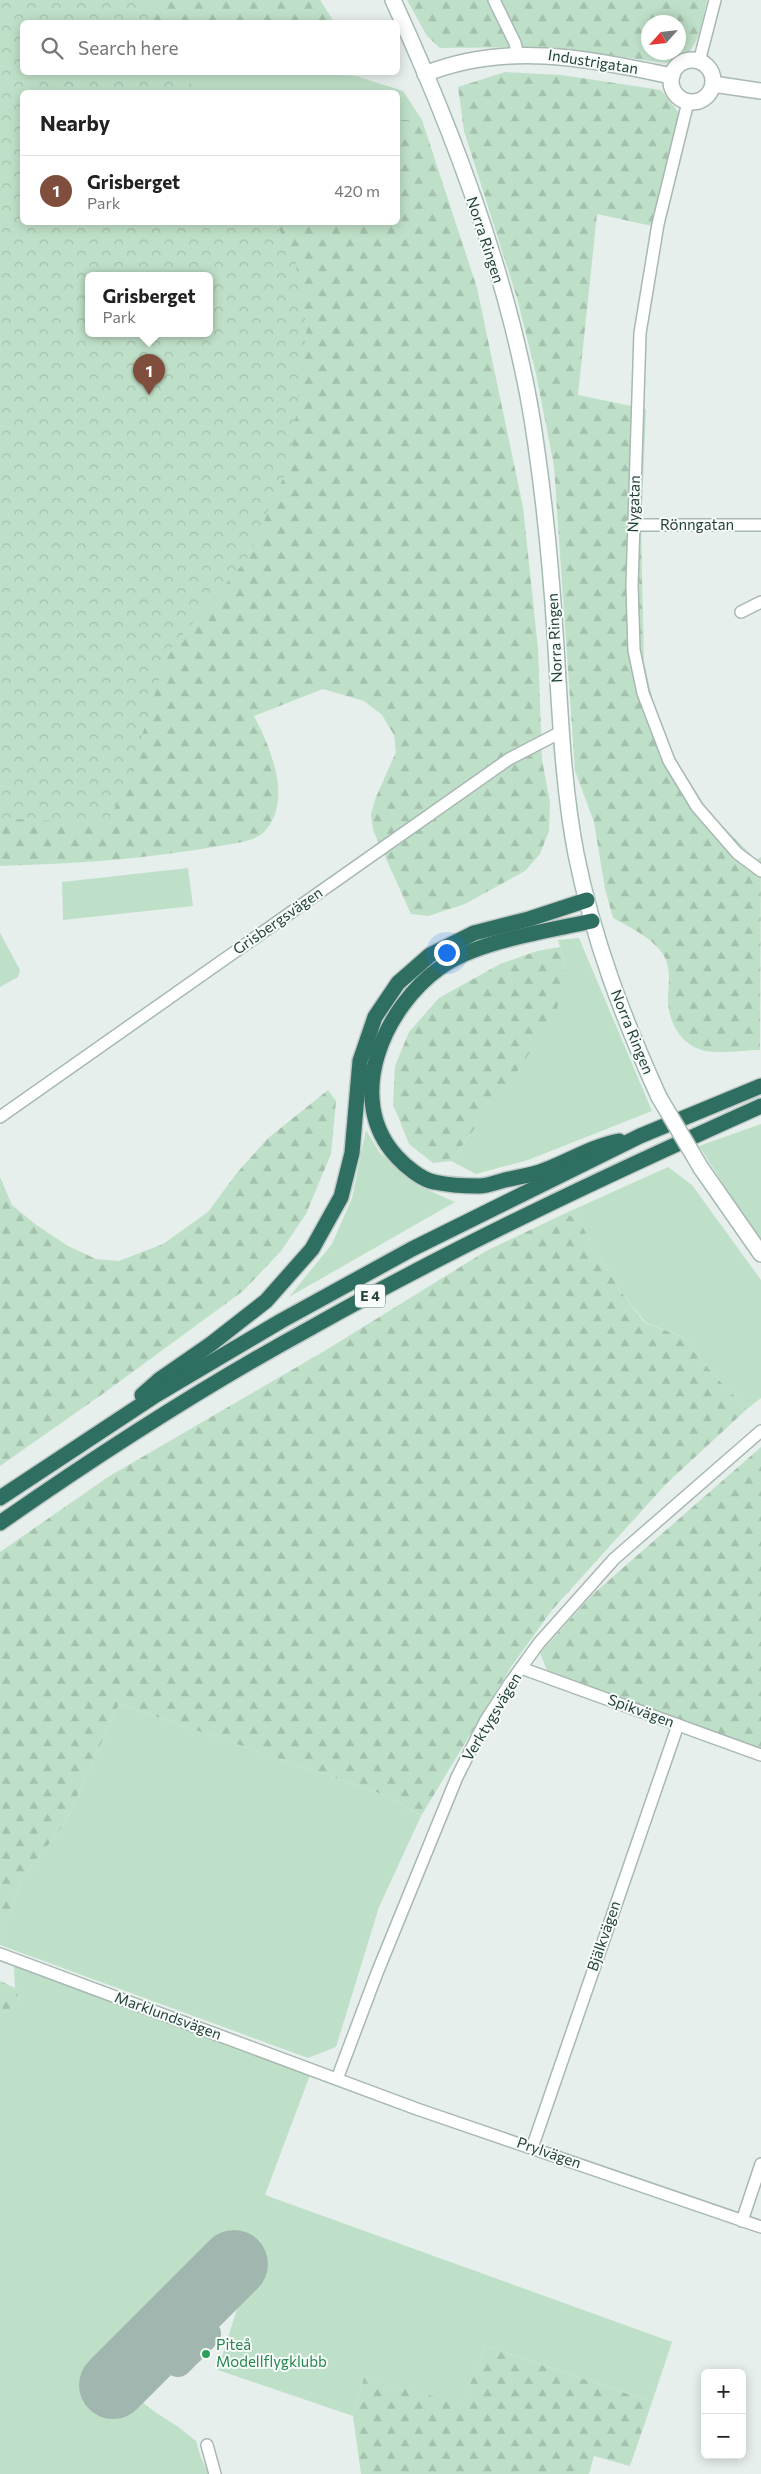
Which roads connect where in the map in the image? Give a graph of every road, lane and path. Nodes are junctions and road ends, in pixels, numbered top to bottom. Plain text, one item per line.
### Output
1 (392, 0) edge
2 (494, 0) edge
3 (715, 0) edge
4 (518, 55) junction
5 (699, 62) junction
6 (425, 74) junction
7 (672, 76) junction
8 (713, 84) junction
9 (761, 91) edge
10 (688, 102) junction
11 (634, 525) junction
12 (761, 525) edge
13 (761, 602) edge
14 (741, 612) dead end
15 (561, 732) junction
16 (761, 871) edge
17 (587, 900) junction
18 (592, 921) junction
19 (761, 1086) edge
20 (761, 1106) edge
21 (761, 1116) edge
22 (0, 1117) edge
23 (711, 1128) junction
24 (640, 1136) junction
25 (761, 1254) edge
26 (108, 1426) junction
27 (761, 1431) edge
28 (0, 1498) edge
29 (0, 1523) edge
30 (521, 1668) junction
31 (678, 1725) junction
32 (761, 1755) edge
33 (0, 1954) edge
34 (337, 2079) junction
35 (532, 2148) junction
36 (761, 2164) edge
37 (742, 2221) junction
38 (761, 2227) edge
39 (208, 2445) dead end
40 (215, 2474) edge

1 - 6 main road, Norra Ringen
2 - 4 street
3 - 5 street
4 - 6 main road, Industrigatan
4 - 7 main road, Industrigatan
5 - 7 main road
5 - 8 main road
6 - 15 main road, Norra Ringen
7 - 10 main road
8 - 9 main road
8 - 10 main road
10 - 11 street, Nygatan
11 - 12 street, Rönngatan
11 - 16 street, Nygatan
13 - 14 street
15 - 17 main road, Norra Ringen
15 - 22 street, Grisbergsvägen
17 - 18 main road, Norra Ringen
17 - 26 highway, E 4
18 - 24 highway, E 4
18 - 25 main road, Norra Ringen, bridge
19 - 24 highway, E 4
20 - 23 highway, E 4
21 - 23 highway, E 4
23 - 29 highway, E 4
24 - 26 highway, E 4
26 - 28 highway, E 4
27 - 30 street, Verktygsvägen
30 - 31 street, Spikvägen
30 - 34 street, Verktygsvägen
31 - 32 street, Spikvägen
31 - 35 street, Bjälkvägen
33 - 34 street, Marklundsvägen
34 - 35 street, Prylvägen
35 - 37 street, Prylvägen
36 - 37 street
37 - 38 street, Prylvägen
39 - 40 street

